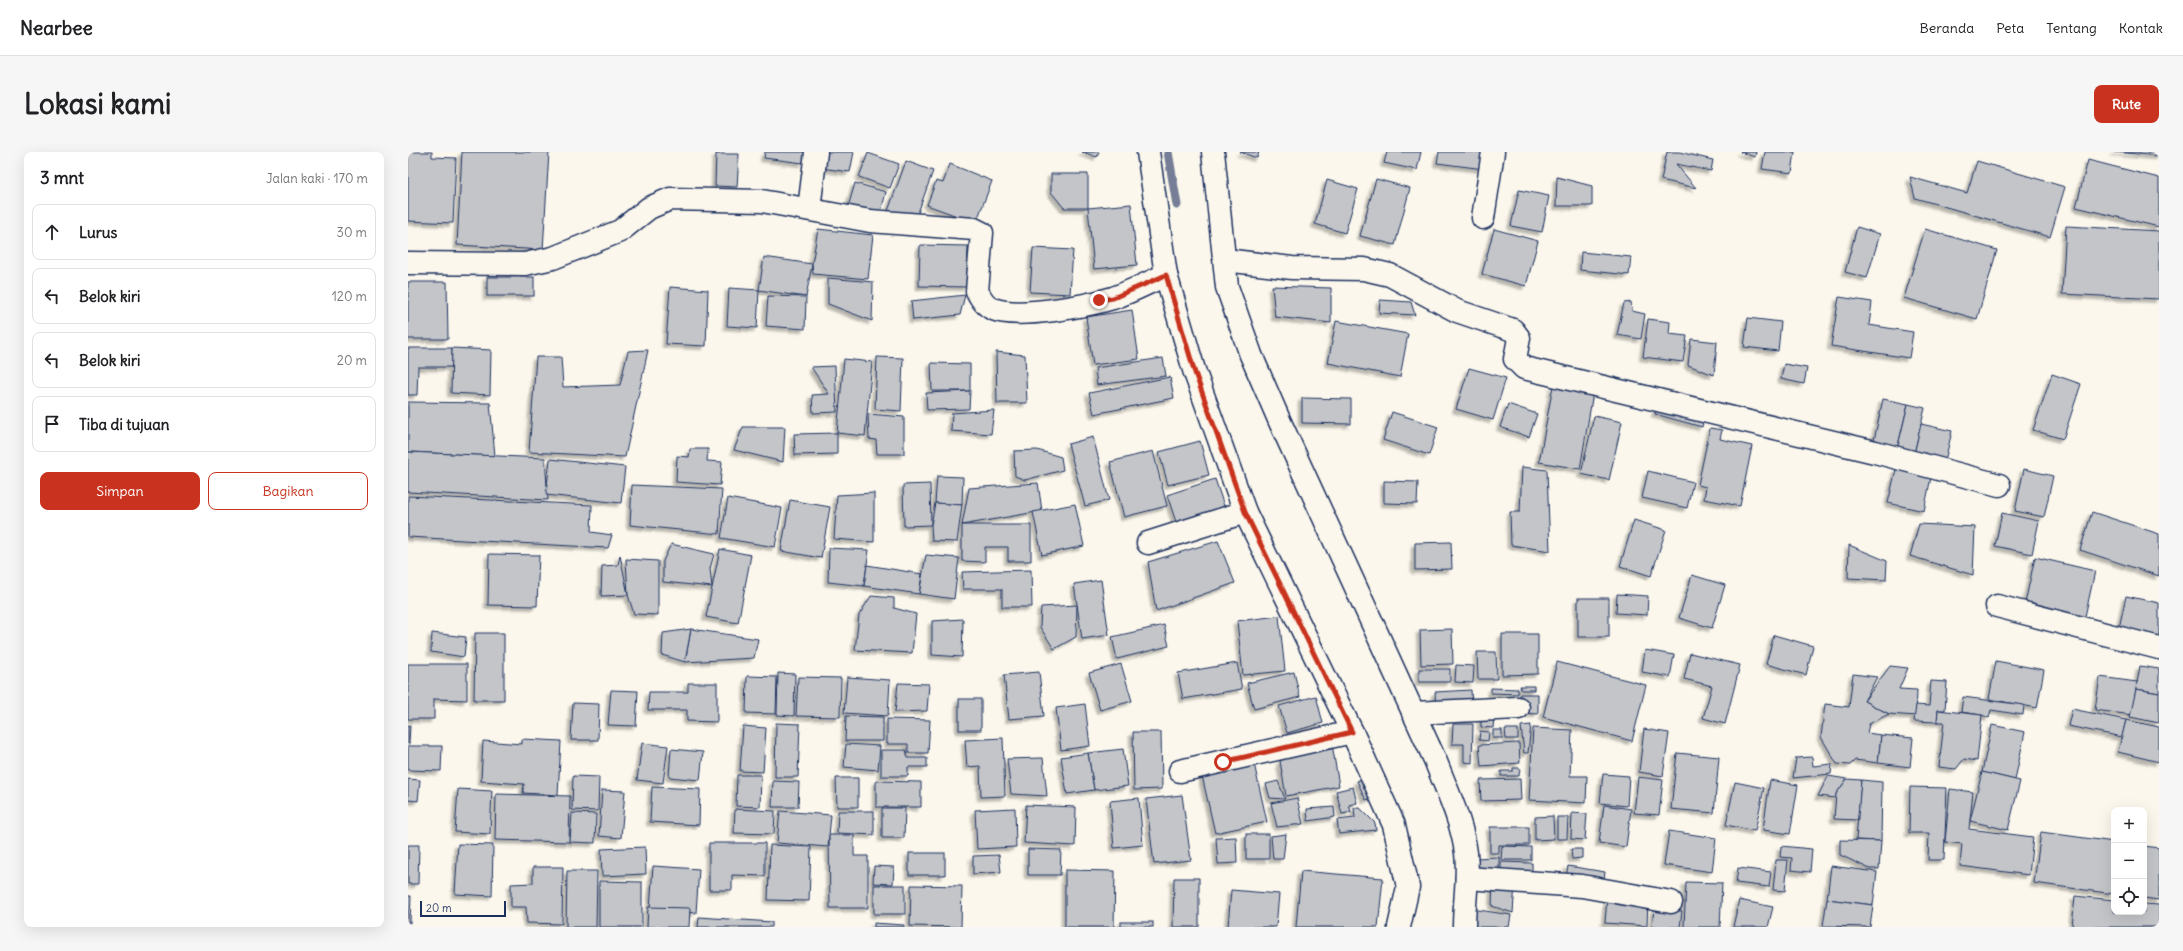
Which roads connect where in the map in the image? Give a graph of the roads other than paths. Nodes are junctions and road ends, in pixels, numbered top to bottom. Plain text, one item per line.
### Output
1 (816, 152) edge
2 (1148, 152) edge
3 (1213, 152) edge
4 (1493, 152) edge
5 (809, 209) junction
6 (1483, 218) dead end
7 (1225, 260) junction
8 (408, 262) edge
9 (1166, 275) junction
10 (1999, 486) dead end
11 (1245, 512) junction
12 (1148, 543) dead end
13 (1998, 606) dead end
14 (2159, 648) edge
15 (1518, 708) dead end
16 (1414, 713) junction
17 (1352, 732) junction
18 (1180, 772) dead end
19 (1467, 878) junction
20 (1671, 902) dead end
21 (1399, 927) edge
22 (1464, 927) edge

1 - 5 street
2 - 9 street
3 - 7 street
4 - 6 street
5 - 8 street
5 - 9 street
7 - 10 street
7 - 16 street
9 - 11 street
11 - 12 street
11 - 17 street
13 - 14 street
15 - 16 street
16 - 19 street
17 - 18 street
17 - 21 street
19 - 20 street
19 - 22 street

